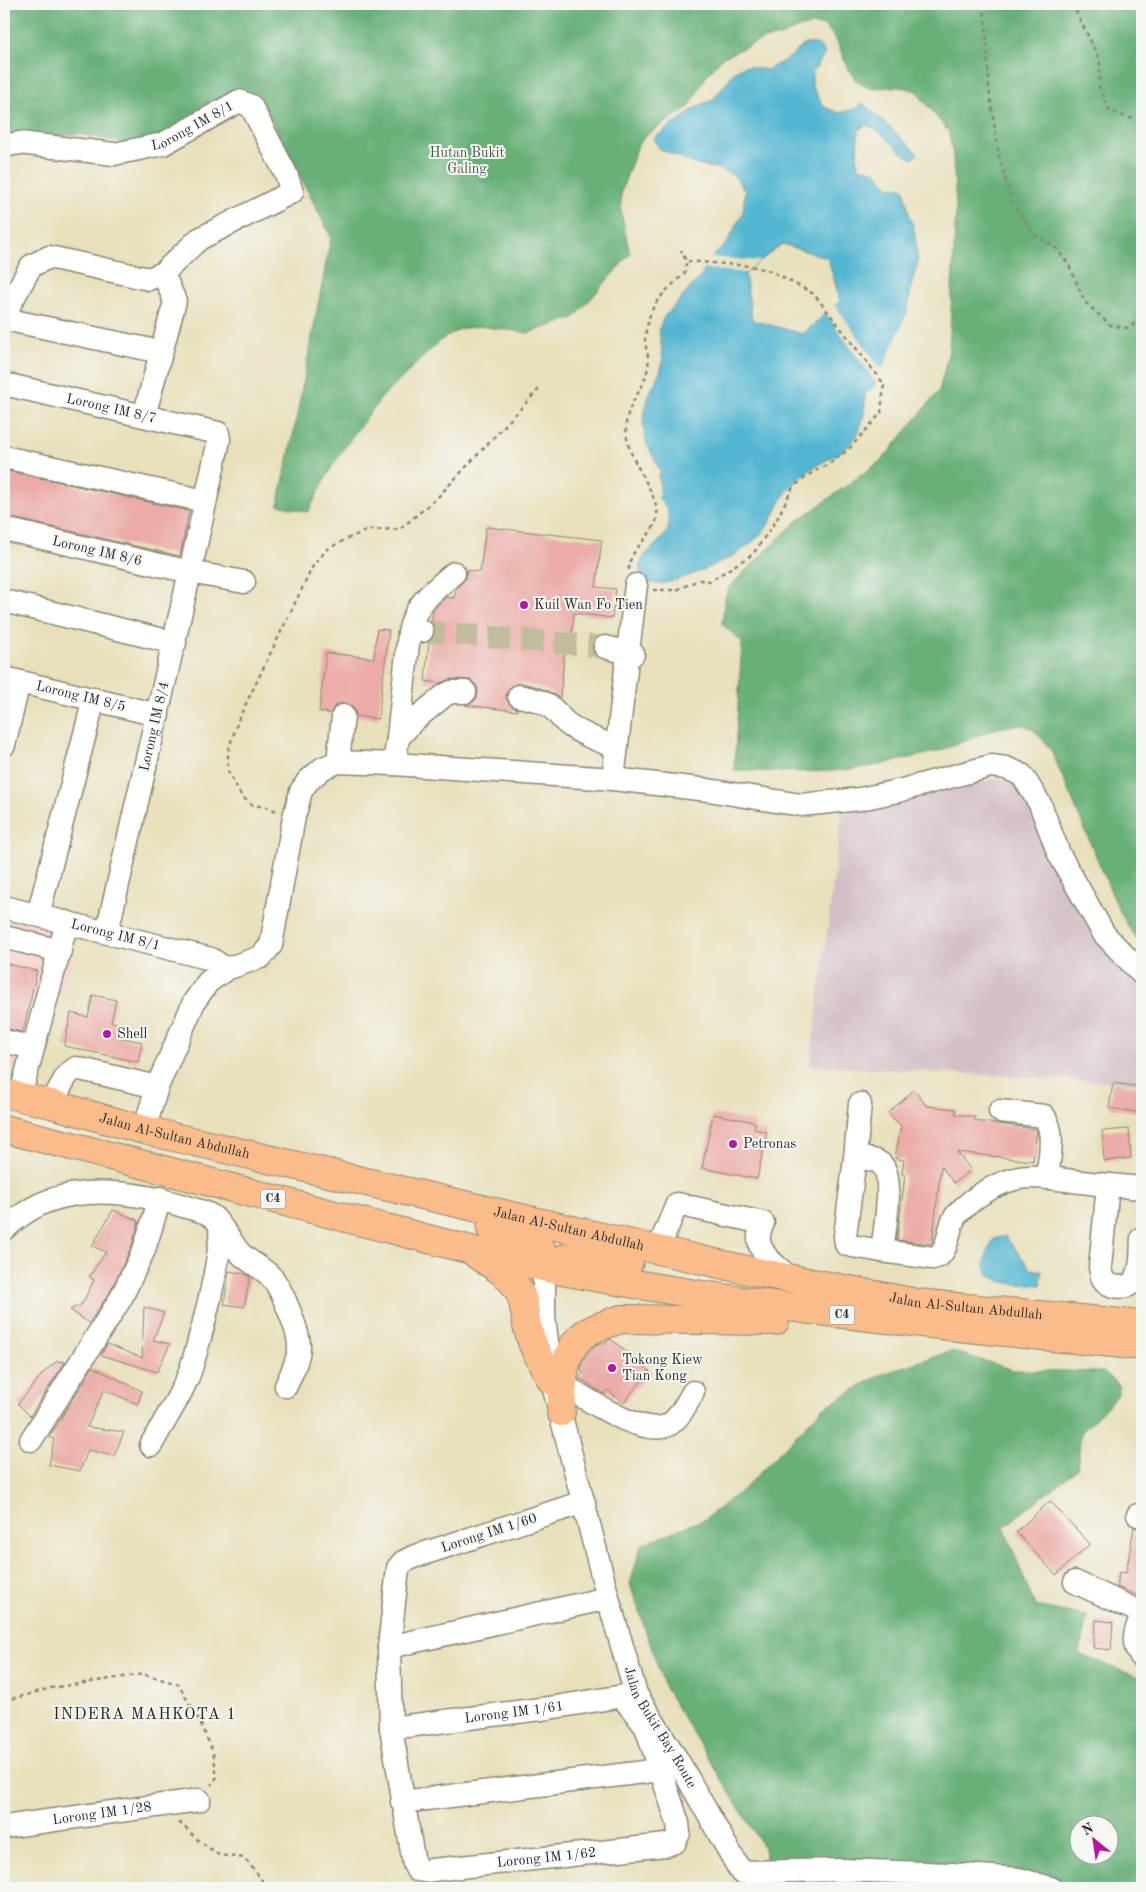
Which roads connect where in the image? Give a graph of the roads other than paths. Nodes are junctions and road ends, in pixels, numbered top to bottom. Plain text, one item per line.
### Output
1 (4, 146) edge
2 (163, 273) junction
3 (4, 317) edge
4 (161, 352) junction
5 (4, 384) edge
6 (144, 416) junction
7 (218, 433) joint
8 (4, 457) edge
9 (205, 501) junction
10 (4, 530) edge
11 (190, 572) junction
12 (454, 573) dead end
13 (244, 582) dead end
14 (636, 585) road end
15 (4, 601) edge
16 (175, 643) junction
17 (605, 646) tunnel mouth
18 (631, 653) junction
19 (11, 680) edge
20 (464, 692) dead end
21 (519, 696) dead end
22 (94, 699) junction
23 (158, 715) junction
24 (343, 716) dead end
25 (398, 738) junction
26 (4, 746) edge
27 (616, 747) junction
28 (338, 762) junction
29 (394, 764) junction
30 (613, 779) junction
31 (4, 906) edge
32 (38, 915) junction
33 (67, 922) junction
34 (107, 932) junction
35 (4, 938) edge
36 (60, 951) junction
37 (226, 969) junction
38 (1142, 974) edge
39 (4, 1041) edge
40 (33, 1048) junction
41 (158, 1087) junction
42 (12, 1095) edge
43 (51, 1104) junction
44 (860, 1104) dead end
45 (1000, 1111) dead end
46 (4, 1129) edge
47 (144, 1130) junction
48 (855, 1158) junction
49 (146, 1164) junction
50 (1047, 1178) junction
51 (1108, 1186) junction
52 (1142, 1188) edge
53 (136, 1195) junction
54 (160, 1198) junction
55 (219, 1224) junction
56 (4, 1230) edge
57 (1142, 1238) edge
58 (467, 1248) junction
59 (658, 1250) junction
60 (882, 1251) junction
61 (544, 1267) junction
62 (789, 1277) junction
63 (918, 1314) junction
64 (1142, 1325) edge
65 (1142, 1346) edge
66 (286, 1386) dead end
67 (693, 1392) dead end
68 (558, 1393) junction
69 (31, 1440) dead end
70 (151, 1446) dead end
71 (584, 1502) junction
72 (1075, 1582) dead end
73 (608, 1598) junction
74 (1142, 1613) edge
75 (1142, 1618) edge
76 (389, 1648) junction
77 (1142, 1658) edge
78 (629, 1696) junction
79 (390, 1728) junction
80 (660, 1770) junction
81 (199, 1800) road end
82 (402, 1802) junction
83 (4, 1827) edge
84 (740, 1880) edge
85 (1051, 1888) edge

1 - 2 street, Lorong IM 8/1
2 - 3 street
2 - 4 street
3 - 4 street
4 - 6 street
5 - 6 street, Lorong IM 8/7
6 - 7 street, Lorong IM 8/7
7 - 9 street, Lorong IM 8/4
8 - 9 street
9 - 11 street, Lorong IM 8/4
10 - 11 street, Lorong IM 8/6
11 - 13 street
11 - 16 street, Lorong IM 8/4
12 - 25 street
14 - 18 street
15 - 16 street
16 - 23 street, Lorong IM 8/4
17 - 18 street
18 - 27 street
19 - 22 street, Lorong IM 8/5
19 - 26 street
20 - 25 street
21 - 27 street
22 - 23 street, Lorong IM 8/5
22 - 32 street
23 - 34 street, Lorong IM 8/4
24 - 28 street
25 - 29 street
27 - 30 street
28 - 29 street
28 - 37 street
29 - 30 street
30 - 38 street
31 - 32 street, Lorong IM 8/1
32 - 33 street, Lorong IM 8/1
33 - 34 street, Lorong IM 8/1
33 - 36 street
34 - 37 street, Lorong IM 8/1
35 - 36 street
36 - 40 street
37 - 41 street
39 - 40 street
40 - 42 street
41 - 43 street
41 - 47 street
42 - 43 main road, Jalan Al-Sultan Abdullah / C4
43 - 47 main road, Jalan Al-Sultan Abdullah / C4
44 - 48 street
45 - 50 street
46 - 49 main road, C4
47 - 59 main road, Jalan Al-Sultan Abdullah / C4
47 - 61 main road
48 - 60 street
48 - 60 street
49 - 53 street
49 - 58 main road, C4
50 - 51 street
50 - 60 street
51 - 52 street
51 - 57 street
53 - 54 street
53 - 56 street
54 - 55 street
54 - 69 street
55 - 66 street
55 - 70 street
58 - 61 main road, C4
58 - 68 main road
59 - 62 main road, Jalan Al-Sultan Abdullah / C4
59 - 62 street
61 - 63 main road
61 - 68 street, Jalan Bukit Bay Route
62 - 63 main road, Jalan Al-Sultan Abdullah / C4
63 - 64 main road, Jalan Al-Sultan Abdullah / C4
63 - 65 main road, Jalan Al-Sultan Abdullah / C4
63 - 68 main road
67 - 68 street
68 - 71 street, Jalan Bukit Bay Route
71 - 73 street, Jalan Bukit Bay Route
71 - 76 street, Lorong IM 1/60
72 - 74 street
73 - 76 street
73 - 78 street, Jalan Bukit Bay Route
75 - 77 street
76 - 79 street
78 - 79 street, Lorong IM 1/61
78 - 80 street
78 - 84 street, Jalan Bukit Bay Route
79 - 82 street
80 - 82 street
80 - 82 street, Lorong IM 1/62
81 - 83 street, Lorong IM 1/28
84 - 85 street, Jalan Bukit Bay Route

